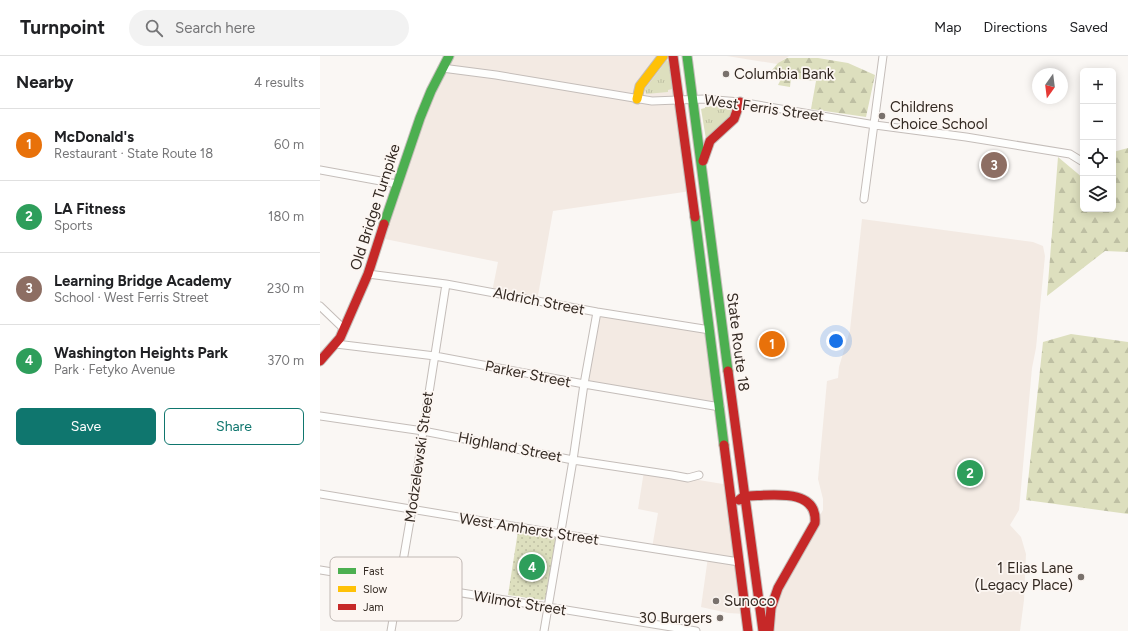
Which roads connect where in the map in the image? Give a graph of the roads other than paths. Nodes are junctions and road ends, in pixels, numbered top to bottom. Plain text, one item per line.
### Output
1 (449, 56) edge
2 (663, 56) edge
3 (673, 56) edge
4 (687, 56) edge
5 (883, 56) edge
6 (442, 68) junction
7 (636, 99) junction
8 (692, 99) junction
9 (680, 100) junction
10 (740, 102) junction
11 (875, 124) junction
12 (1080, 160) edge
13 (702, 164) junction
14 (320, 170) edge
15 (397, 184) junction
16 (864, 199) dead end
17 (368, 274) junction
18 (446, 284) junction
19 (320, 306) edge
20 (597, 312) junction
21 (344, 328) junction
22 (710, 330) junction
23 (336, 344) junction
24 (435, 356) junction
25 (320, 361) edge
26 (584, 384) junction
27 (720, 407) junction
28 (320, 416) edge
29 (423, 431) junction
30 (573, 460) junction
31 (699, 475) dead end
32 (320, 494) edge
33 (744, 496) junction
34 (732, 505) junction
35 (412, 509) junction
36 (561, 534) junction
37 (404, 557) edge
38 (739, 562) junction
39 (320, 570) edge
40 (330, 572) edge
41 (462, 593) edge
42 (548, 607) junction
43 (393, 621) edge
44 (391, 631) edge
45 (544, 631) edge
46 (696, 631) edge
47 (748, 631) edge
48 (763, 631) edge
49 (769, 631) edge

1 - 6 main road, Old Bridge Turnpike
2 - 7 main road
3 - 9 main road, State Route 18
4 - 8 main road, State Route 18
5 - 11 street
6 - 7 street, West Ferris Street
6 - 15 main road, Old Bridge Turnpike
7 - 9 street, West Ferris Street
8 - 9 street, West Ferris Street
8 - 10 street, West Ferris Street
8 - 13 main road, State Route 18
9 - 22 main road, State Route 18
10 - 11 street, West Ferris Street
10 - 13 main road
11 - 12 street, West Ferris Street
11 - 16 street
13 - 33 main road, State Route 18
14 - 15 street
15 - 17 main road, Old Bridge Turnpike
17 - 18 street, Aldrich Street
17 - 21 main road, Old Bridge Turnpike
18 - 20 street, Aldrich Street
18 - 24 street, Modzelewski Street
19 - 21 street
20 - 22 street, Aldrich Street
20 - 26 street
21 - 23 main road, Old Bridge Turnpike
22 - 27 main road, State Route 18
23 - 24 street, Parker Street
23 - 25 main road, Old Bridge Turnpike
24 - 26 street, Parker Street
24 - 29 street, Modzelewski Street
26 - 27 street, Parker Street
26 - 30 street
27 - 34 main road, State Route 18
28 - 29 street, Highland Street
29 - 30 street, Highland Street
29 - 35 street, Modzelewski Street
30 - 31 street, Highland Street
30 - 36 street
32 - 35 street, West Amherst Street
33 - 34 main road
33 - 48 main road, State Route 18
33 - 49 main road
34 - 38 main road, State Route 18
35 - 36 street, West Amherst Street
35 - 37 street, Modzelewski Street
36 - 38 street, West Amherst Street
36 - 42 street
38 - 47 main road, State Route 18
39 - 40 street, Wilmot Street
41 - 42 street, Wilmot Street
42 - 45 street
42 - 46 street, Wilmot Street
43 - 44 street, Modzelewski Street

